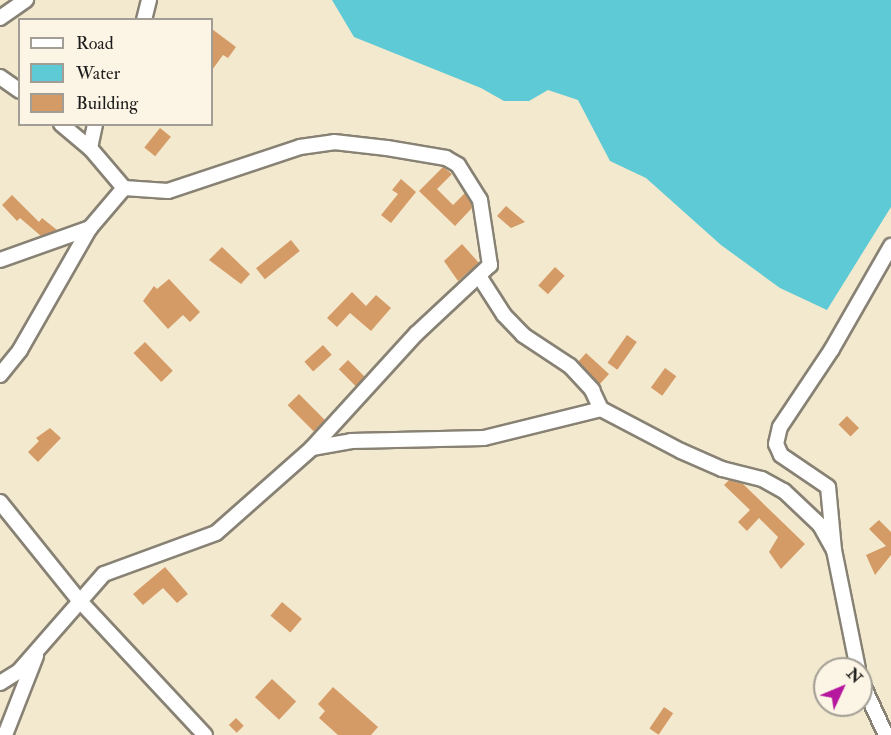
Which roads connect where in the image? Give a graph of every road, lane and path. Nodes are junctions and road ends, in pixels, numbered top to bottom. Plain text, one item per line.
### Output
1 (26, 0) edge
2 (149, 0) edge
3 (0, 18) edge
4 (144, 18) edge
5 (0, 77) edge
6 (18, 90) edge
7 (63, 126) edge
8 (95, 126) edge
9 (90, 148) junction
10 (124, 188) junction
11 (90, 228) junction
12 (891, 246) edge
13 (0, 260) edge
14 (479, 276) junction
15 (0, 375) edge
16 (602, 410) junction
17 (312, 448) junction
18 (0, 502) edge
19 (834, 550) junction
20 (78, 599) junction
21 (40, 646) junction
22 (856, 657) edge
23 (0, 683) edge
24 (873, 707) edge
25 (5, 735) edge
26 (205, 735) edge
27 (886, 735) edge

1 - 3 street
2 - 4 street
5 - 6 street
7 - 9 street
8 - 9 street
9 - 10 street
10 - 11 street
10 - 14 street
11 - 13 street
11 - 15 street
12 - 19 street
14 - 16 street
14 - 17 street
16 - 17 street
16 - 19 street
17 - 20 street
18 - 20 street
19 - 22 street
20 - 21 street
20 - 26 street
21 - 23 street
21 - 25 street
24 - 27 street

